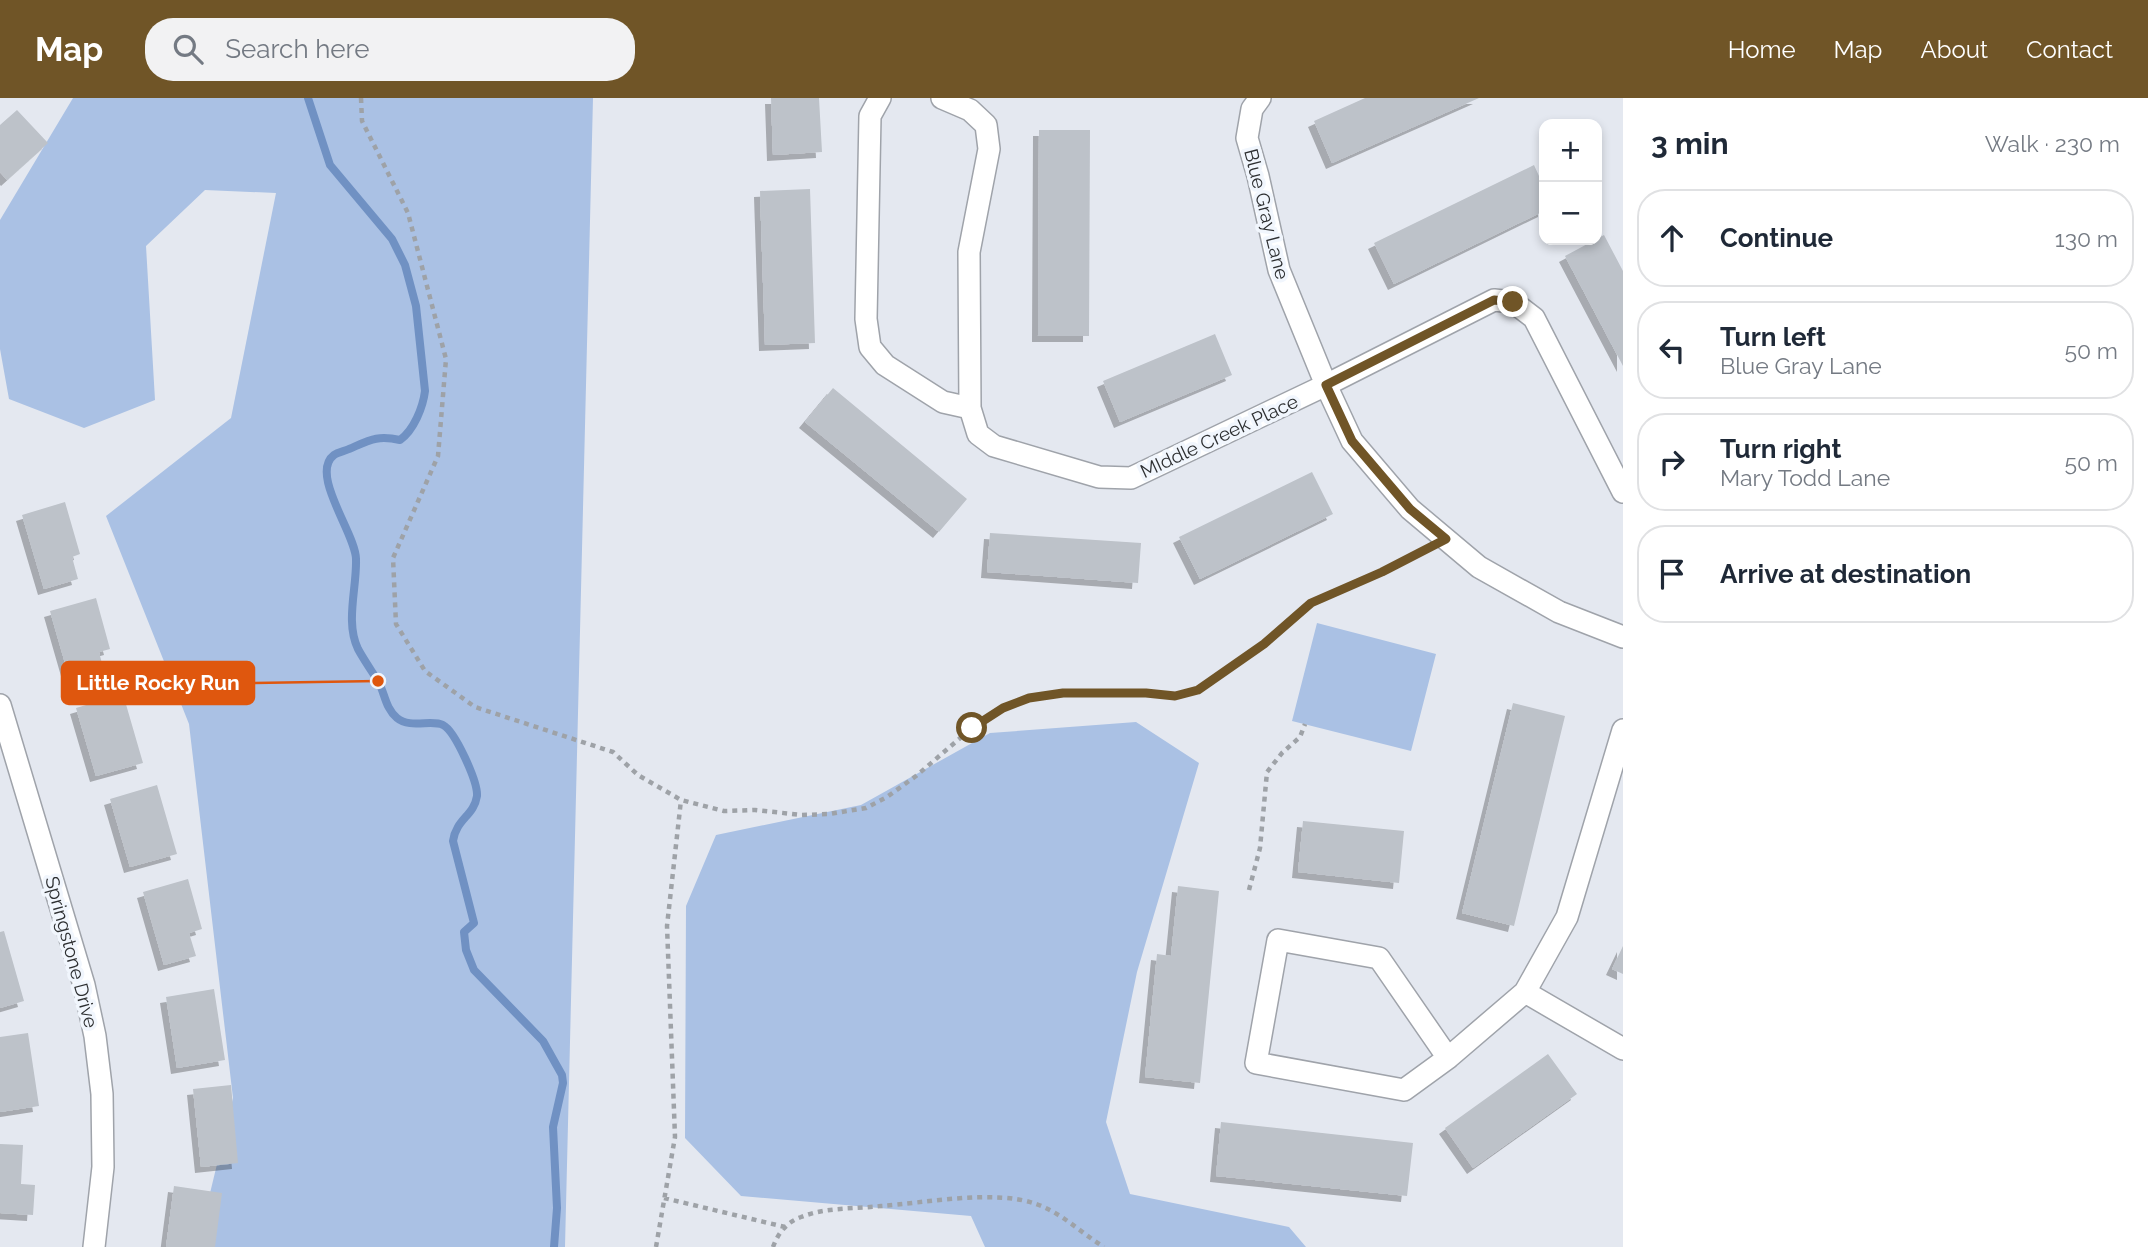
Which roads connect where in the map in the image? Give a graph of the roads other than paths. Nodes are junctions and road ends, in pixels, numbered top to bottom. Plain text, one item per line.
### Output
1 (880, 98) edge
2 (942, 98) edge
3 (1260, 98) edge
4 (1326, 385) junction
5 (971, 408) junction
6 (1623, 492) edge
7 (1623, 637) edge
8 (0, 705) edge
9 (1623, 733) edge
10 (1525, 992) junction
11 (1623, 1049) edge
12 (1448, 1058) junction
13 (94, 1247) edge

1 - 5 street
2 - 5 street, MIddle Creek Place
3 - 4 street, Blue Gray Lane
4 - 5 street, MIddle Creek Place
4 - 6 street, MIddle Creek Place
4 - 7 street, Blue Gray Lane
8 - 13 street, Springstone Drive
9 - 10 street
10 - 11 street
10 - 12 street
12 - 12 street

